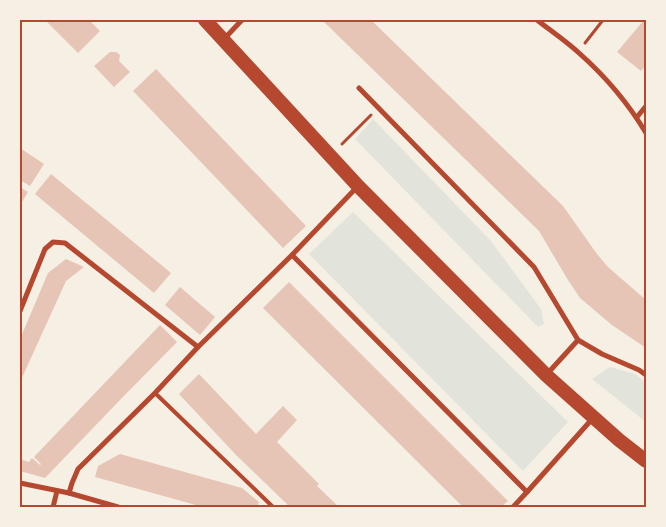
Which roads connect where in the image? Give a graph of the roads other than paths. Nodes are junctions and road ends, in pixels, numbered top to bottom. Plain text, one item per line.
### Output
1 (205, 20) edge
2 (242, 20) edge
3 (537, 20) edge
4 (223, 39) junction
5 (359, 88) dead end
6 (646, 106) edge
7 (637, 117) junction
8 (646, 133) edge
9 (358, 186) junction
10 (292, 255) junction
11 (20, 311) edge
12 (578, 340) junction
13 (198, 347) junction
14 (646, 375) edge
15 (546, 376) junction
16 (155, 393) junction
17 (594, 418) junction
18 (646, 461) edge
19 (20, 483) edge
20 (58, 491) junction
21 (527, 492) junction
22 (69, 493) junction
23 (53, 507) edge
24 (118, 507) edge
25 (273, 507) edge
26 (512, 507) edge

1 - 4 highway
2 - 4 street
3 - 7 street
4 - 9 highway
5 - 12 street
6 - 7 street
7 - 8 street
9 - 10 street
9 - 15 highway
10 - 13 street
10 - 21 street
11 - 13 street
12 - 14 street
12 - 15 street
13 - 16 street
15 - 17 highway
16 - 22 street
16 - 25 lane
17 - 18 highway
17 - 21 street
19 - 20 street
20 - 22 street
20 - 23 street
21 - 26 street
22 - 24 street

